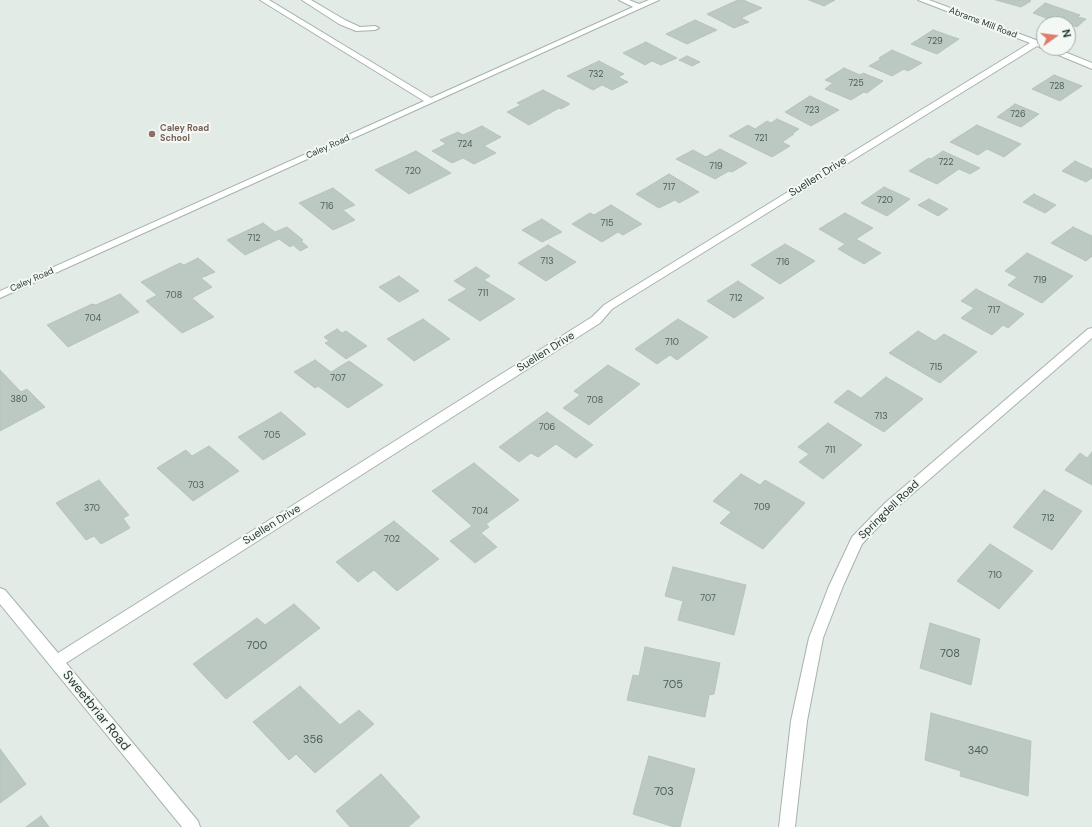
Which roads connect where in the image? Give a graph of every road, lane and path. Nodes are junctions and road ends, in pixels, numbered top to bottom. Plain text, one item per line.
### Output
1 (264, 0) edge
2 (306, 0) edge
3 (623, 0) edge
4 (655, 0) edge
5 (922, 0) edge
6 (639, 8) junction
7 (375, 28) dead end
8 (1036, 43) edge
9 (1036, 46) edge
10 (1068, 56) edge
11 (1092, 66) edge
12 (430, 102) junction
13 (0, 295) edge
14 (1092, 332) edge
15 (0, 594) edge
16 (56, 662) junction
17 (192, 827) edge
18 (787, 827) edge

1 - 12 street
2 - 7 street
3 - 6 street
4 - 6 street, Caley Road
5 - 8 street, Abrams Mill Road
6 - 12 street, Caley Road
9 - 16 street, Suellen Drive
10 - 11 street
12 - 13 street, Caley Road
14 - 18 street, Springdell Road
15 - 16 street, Sweetbriar Road
16 - 17 street, Sweetbriar Road

